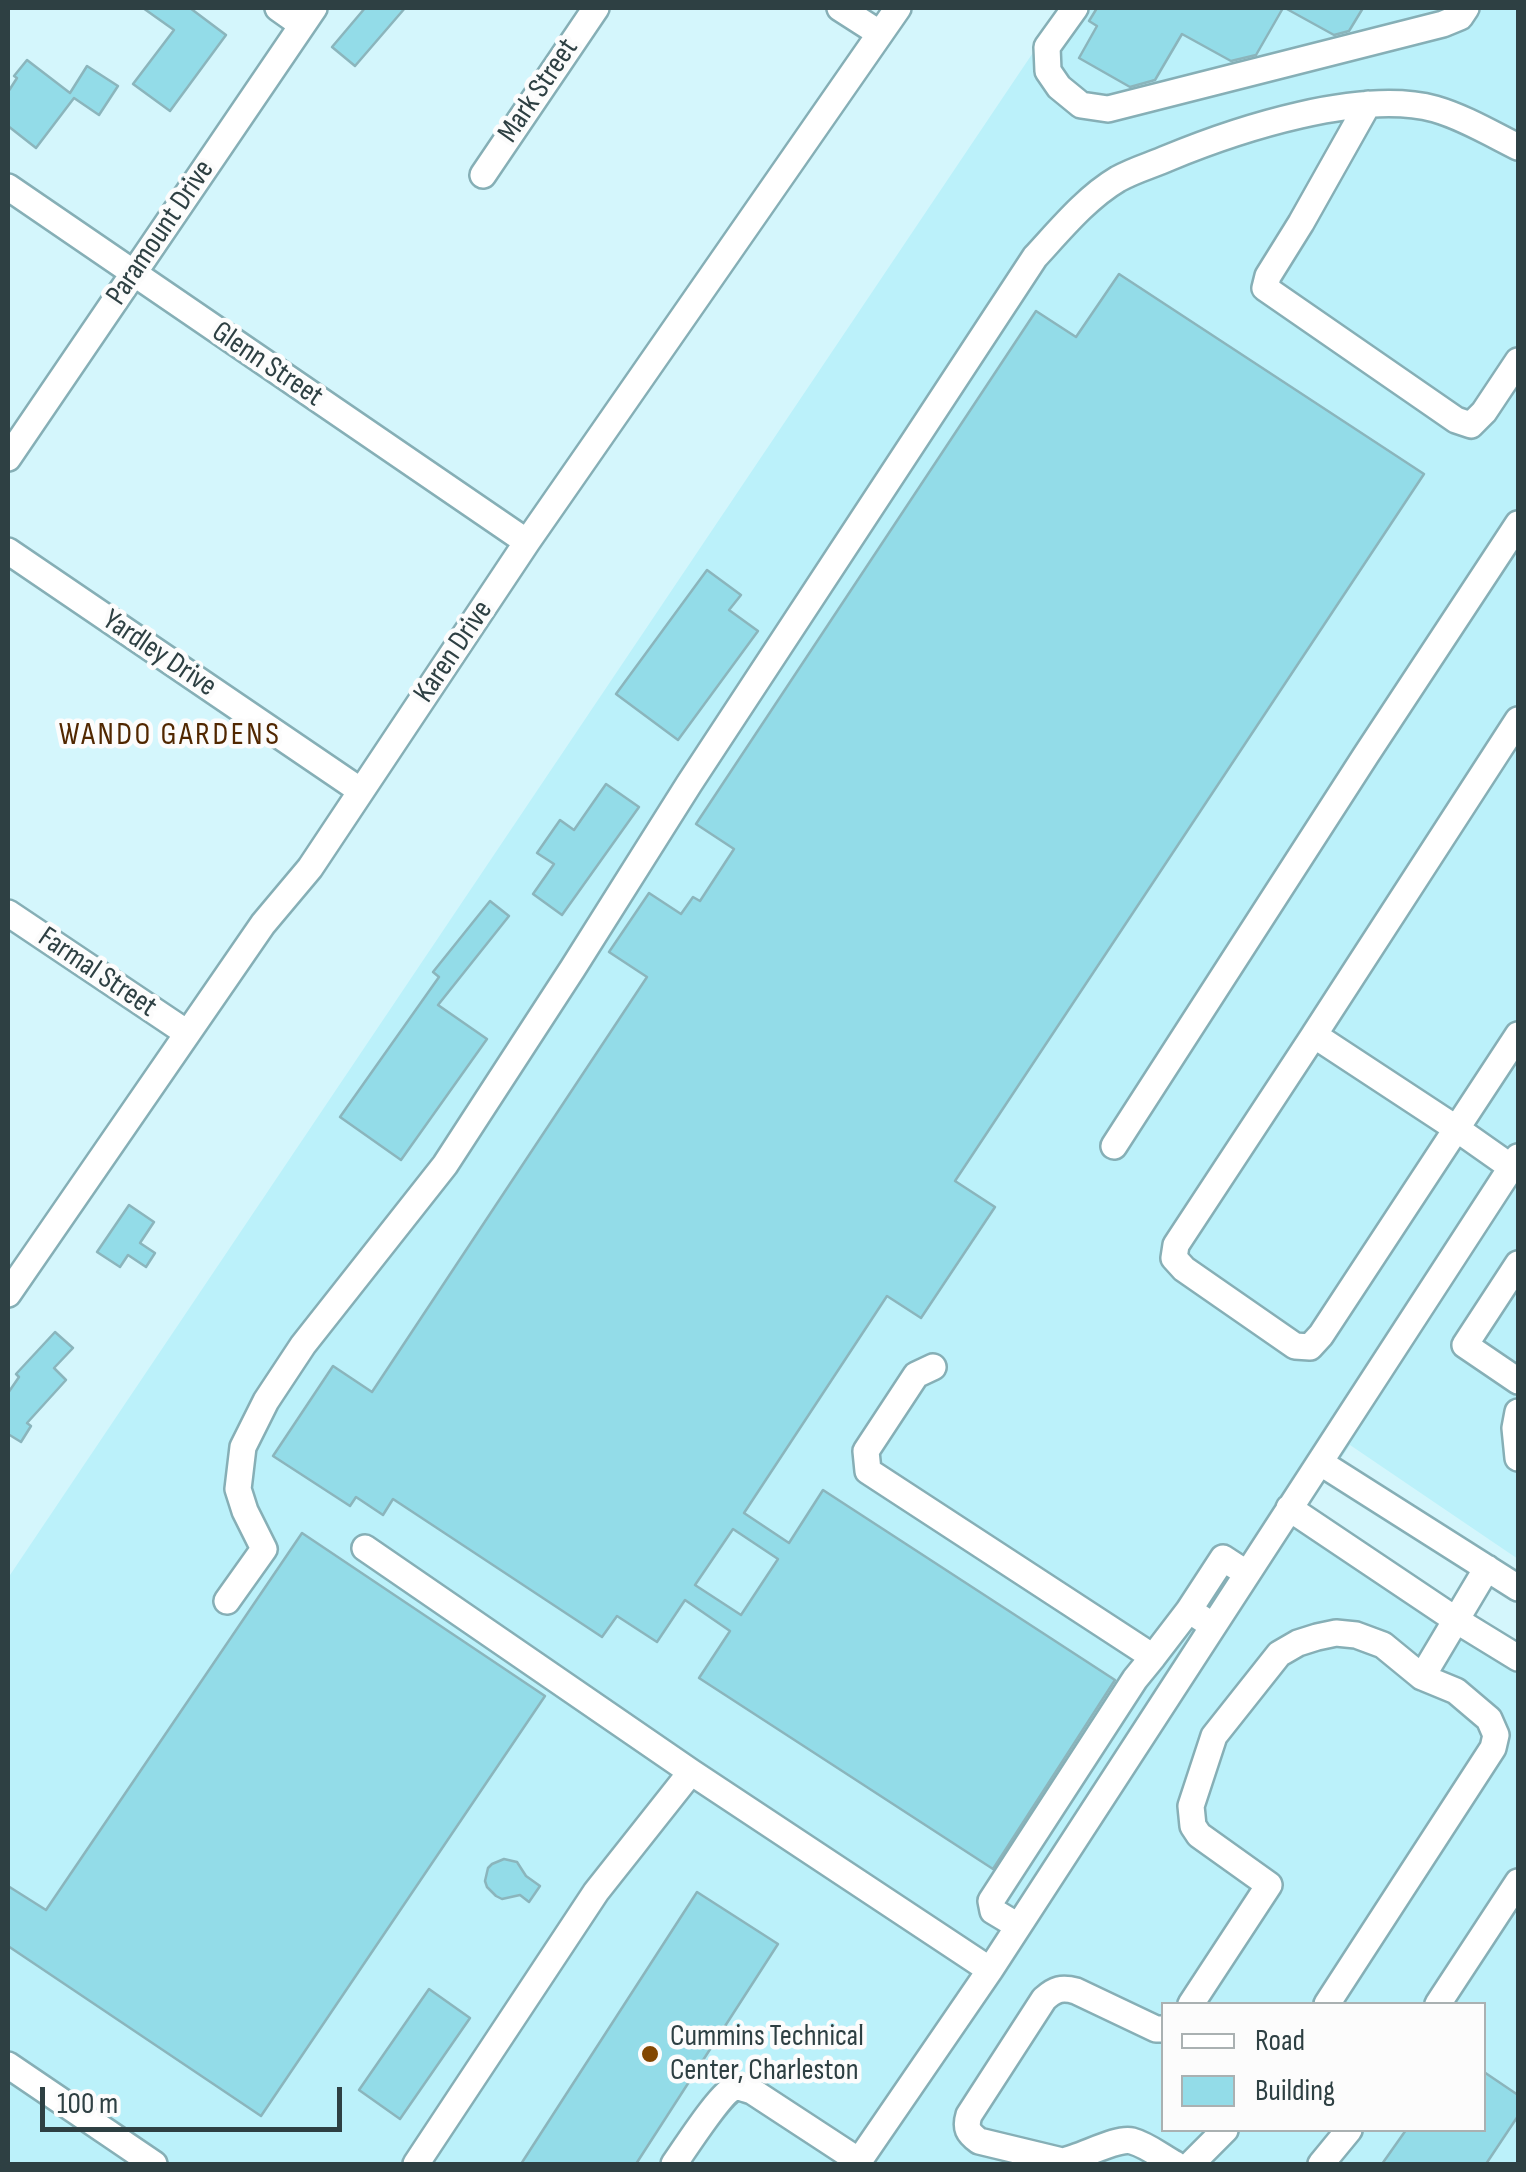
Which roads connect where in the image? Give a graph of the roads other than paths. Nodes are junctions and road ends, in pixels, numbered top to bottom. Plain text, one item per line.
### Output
1 (278, 8) edge
2 (596, 8) edge
3 (840, 8) edge
4 (898, 8) edge
5 (1075, 8) edge
6 (1466, 8) edge
7 (308, 16) edge
8 (878, 34) junction
9 (1368, 104) junction
10 (1518, 147) edge
11 (483, 175) dead end
12 (8, 187) edge
13 (133, 273) junction
14 (1518, 361) edge
15 (8, 458) edge
16 (1518, 524) edge
17 (527, 542) junction
18 (8, 551) edge
19 (1518, 720) edge
20 (361, 791) junction
21 (8, 913) edge
22 (187, 1033) junction
23 (1314, 1035) junction
24 (1518, 1035) edge
25 (1457, 1129) junction
26 (1114, 1146) dead end
27 (1516, 1160) edge
28 (1518, 1264) edge
29 (8, 1291) edge
30 (933, 1367) dead end
31 (1518, 1382) edge
32 (1518, 1412) edge
33 (1518, 1458) edge
34 (1321, 1463) junction
35 (1289, 1508) junction
36 (366, 1548) dead end
37 (1486, 1568) junction
38 (1246, 1573) junction
39 (1518, 1588) edge
40 (228, 1601) dead end
41 (1189, 1610) junction
42 (1456, 1620) junction
43 (1212, 1626) junction
44 (1154, 1656) junction
45 (1518, 1658) edge
46 (1422, 1677) junction
47 (691, 1772) junction
48 (1518, 1882) edge
49 (1018, 1926) junction
50 (990, 1970) junction
51 (1191, 2002) edge
52 (1327, 2002) edge
53 (1439, 2002) edge
54 (1161, 2030) edge
55 (8, 2065) edge
56 (1223, 2132) edge
57 (1347, 2132) edge
58 (858, 2163) edge
59 (154, 2164) edge
60 (416, 2164) edge
61 (674, 2164) edge
62 (1175, 2164) edge
63 (1191, 2164) edge
64 (1321, 2164) edge

1 - 7 street
2 - 11 street, Mark Street
3 - 8 street
4 - 8 street, Karen Drive
5 - 6 street
7 - 13 street, Paramount Drive
8 - 17 street, Karen Drive
9 - 10 street
9 - 14 street
9 - 40 street
12 - 13 street, Glenn Street
13 - 15 street, Paramount Drive
13 - 17 street, Glenn Street
16 - 26 street
17 - 20 street, Karen Drive
18 - 20 street, Yardley Drive
19 - 23 street
20 - 22 street, Karen Drive
21 - 22 street, Farmal Street
22 - 29 street, Karen Drive
23 - 25 street
23 - 25 street
24 - 25 street
25 - 27 street
27 - 34 street
28 - 31 street
30 - 44 street
32 - 33 street
34 - 35 street
34 - 37 street
35 - 38 street
35 - 42 street
36 - 47 street
37 - 39 street
37 - 42 street
38 - 41 street
38 - 43 street
41 - 43 street
41 - 44 street
42 - 45 street
42 - 46 street
43 - 49 street
44 - 49 street
46 - 51 street
46 - 52 street
47 - 50 street
47 - 60 street
48 - 53 street
49 - 50 street
50 - 58 street
54 - 62 street
55 - 59 street
56 - 63 street
57 - 64 street
58 - 61 street

